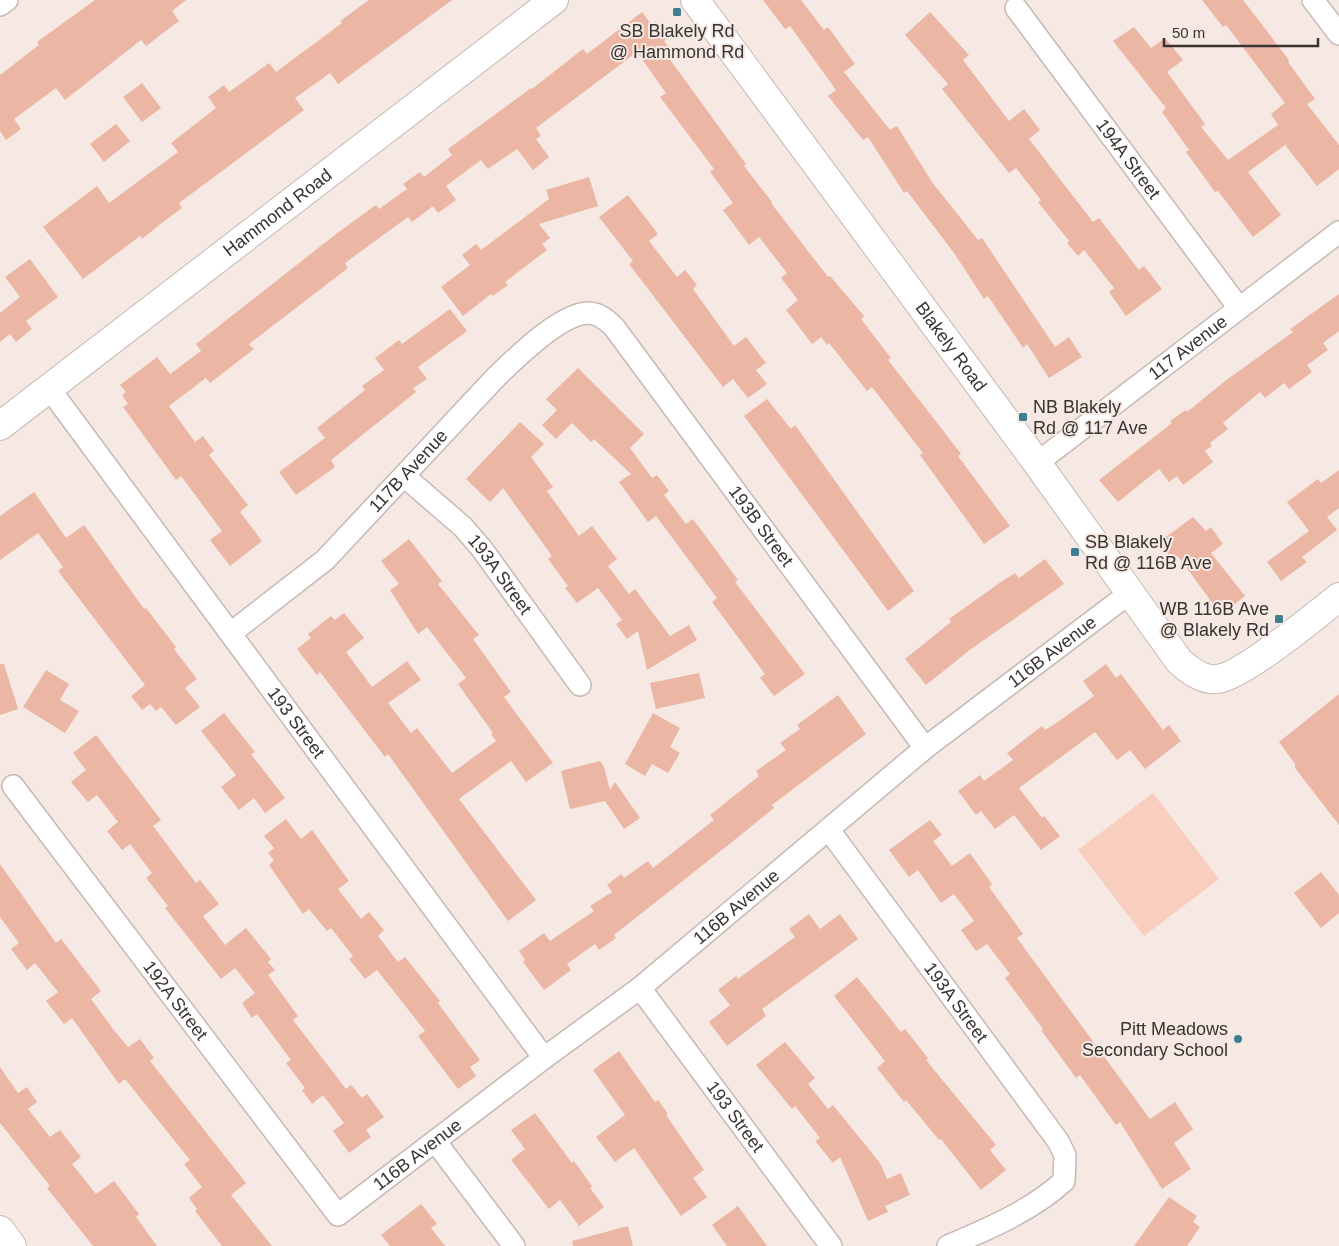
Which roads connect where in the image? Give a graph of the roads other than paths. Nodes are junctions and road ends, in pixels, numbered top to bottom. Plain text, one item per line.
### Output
1 (7, 0) edge
2 (554, 0) edge
3 (696, 0) edge
4 (1313, 0) edge
5 (0, 5) edge
6 (1016, 8) dead end
7 (1339, 34) edge
8 (1339, 232) edge
9 (1239, 308) junction
10 (589, 313) joint
11 (49, 388) junction
12 (0, 426) edge
13 (1037, 463) junction
14 (404, 476) junction
15 (1131, 592) junction
16 (1339, 597) edge
17 (231, 633) junction
18 (580, 684) dead end
19 (925, 748) junction
20 (13, 786) dead end
21 (829, 830) junction
22 (640, 988) junction
23 (544, 1058) junction
24 (435, 1141) junction
25 (338, 1215) joint
26 (0, 1230) edge
27 (12, 1246) edge
28 (514, 1246) edge
29 (831, 1246) edge
30 (948, 1246) edge

1 - 5 street
2 - 11 street, Hammond Road
3 - 13 street, Blakely Road
4 - 7 street
6 - 9 street, 194A Street
8 - 9 street, 117 Avenue
9 - 13 street, 117 Avenue
10 - 14 street, 117B Avenue
10 - 19 street, 193B Street
11 - 12 street, Hammond Road
11 - 17 street, 193 Street
13 - 15 street, Blakely Road
14 - 17 street, 117B Avenue
14 - 18 street, 193A Street
15 - 16 street, Blakely Road
15 - 19 street, 116B Avenue
17 - 23 street, 193 Street
19 - 21 street, 116B Avenue
20 - 25 street, 192A Street
21 - 22 street, 116B Avenue
21 - 30 street, 193A Street
22 - 23 street, 116B Avenue
22 - 29 street, 193 Street
23 - 24 street, 116B Avenue
24 - 25 street, 116B Avenue
24 - 28 street
26 - 27 street

